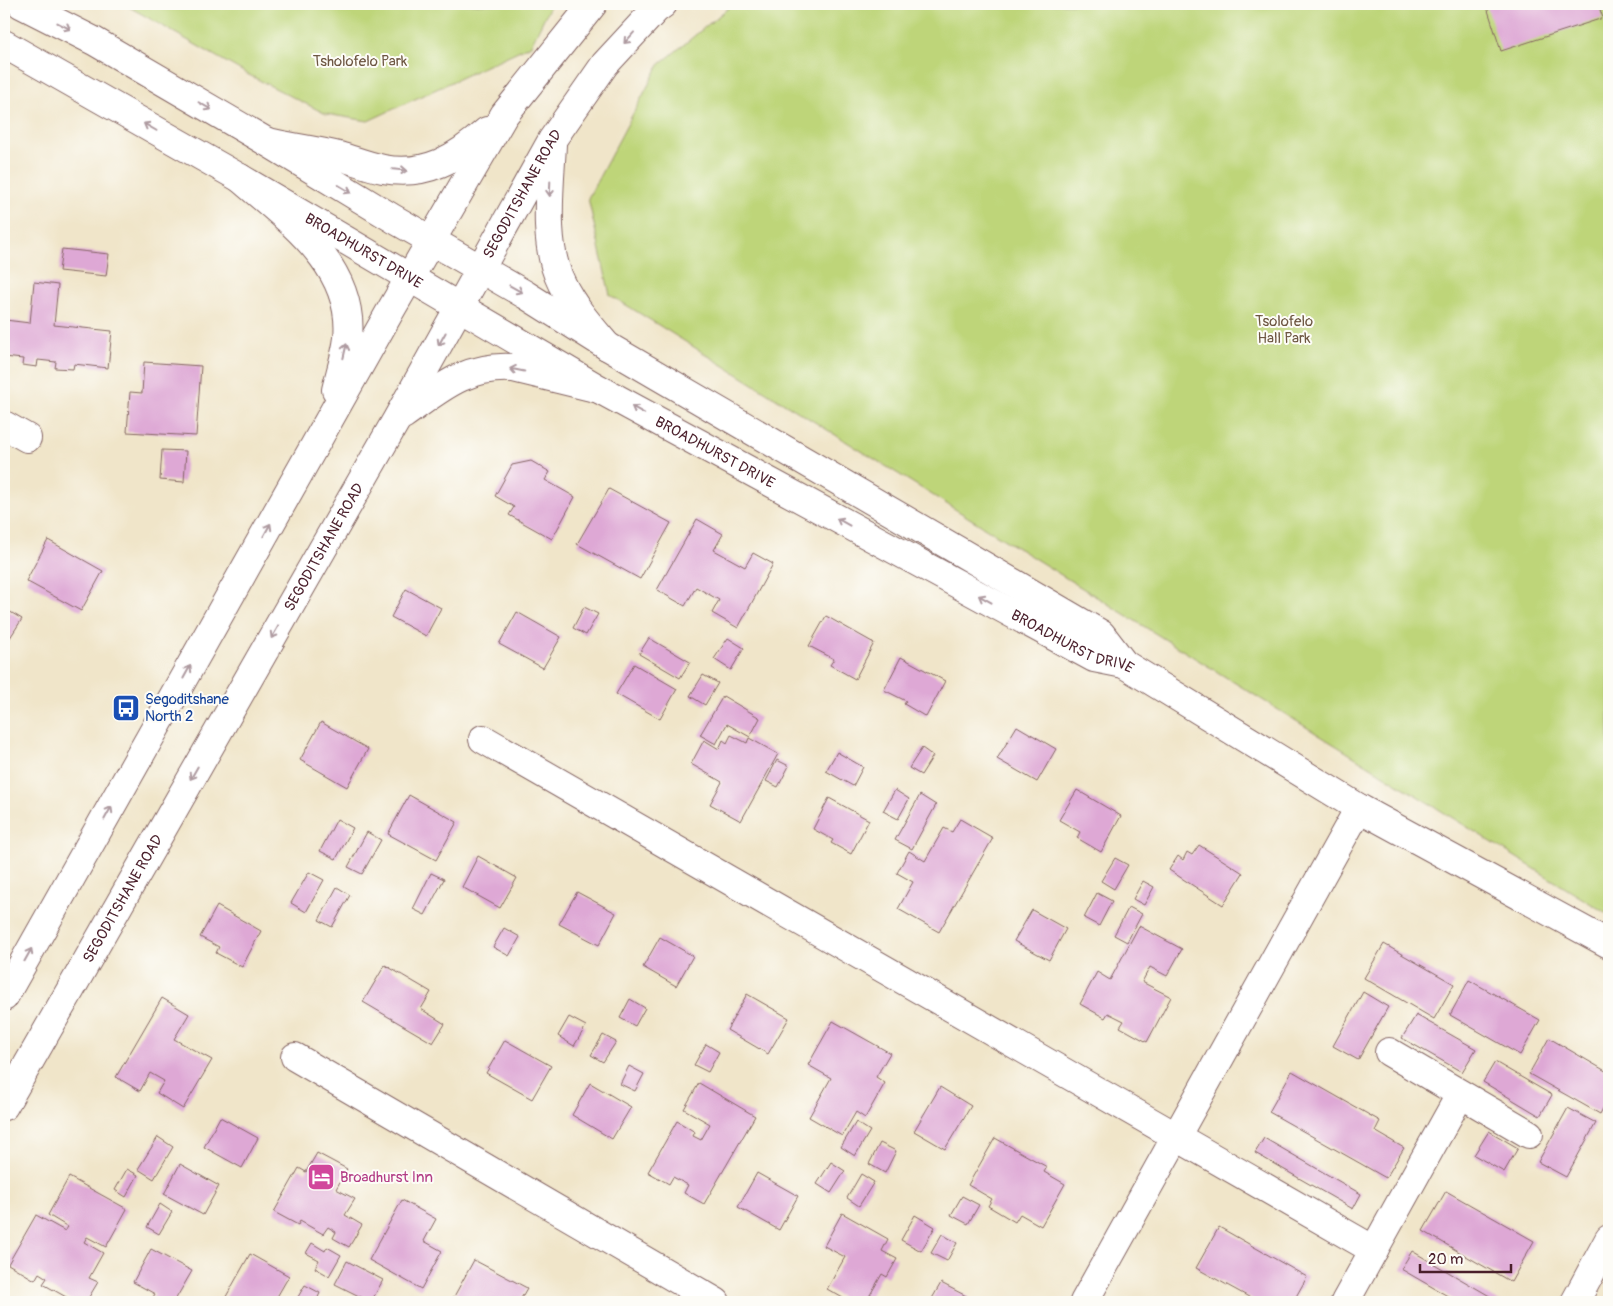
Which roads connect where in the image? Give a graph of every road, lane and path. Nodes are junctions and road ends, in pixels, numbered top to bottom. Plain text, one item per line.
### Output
1 (21, 4) edge
2 (593, 4) edge
3 (663, 4) edge
4 (4, 44) edge
5 (504, 115) junction
6 (552, 140) junction
7 (266, 142) junction
8 (240, 178) junction
9 (432, 241) junction
10 (481, 270) junction
11 (410, 279) junction
12 (460, 308) junction
13 (607, 346) junction
14 (599, 389) junction
15 (332, 416) junction
16 (397, 419) junction
17 (1124, 664) junction
18 (483, 738) dead end
19 (1358, 808) junction
20 (1609, 944) edge
21 (4, 997) edge
22 (1389, 1052) dead end
23 (295, 1057) dead end
24 (1460, 1095) junction
25 (4, 1106) edge
26 (1529, 1134) dead end
27 (1176, 1136) junction
28 (1609, 1239) edge
29 (1374, 1250) junction
30 (716, 1302) edge
31 (1084, 1302) edge
32 (1345, 1302) edge
33 (1575, 1302) edge

1 -> 7 street, BROADHURST DRIVE
2 - 5 street
3 -> 6 street, SEGODITSHANE ROAD
8 -> 4 street, BROADHURST DRIVE
7 -> 5 street
5 - 9 street
6 - 10 street, SEGODITSHANE ROAD
6 -> 13 street
7 -> 9 street, BROADHURST DRIVE
8 - 11 street, BROADHURST DRIVE
15 -> 8 street
9 - 10 street, BROADHURST DRIVE
9 - 11 street
10 - 12 street, SEGODITSHANE ROAD
10 -> 13 street, BROADHURST DRIVE
11 - 12 street, BROADHURST DRIVE
11 - 15 street
12 - 14 street, BROADHURST DRIVE
12 -> 16 street, SEGODITSHANE ROAD
13 - 17 street, BROADHURST DRIVE
14 -> 16 street
17 -> 14 street, BROADHURST DRIVE
21 -> 15 street
16 -> 25 street, SEGODITSHANE ROAD
17 - 19 street
18 - 27 street
19 - 20 street
19 - 27 street
22 - 24 street
23 - 30 street
24 - 26 street
24 - 29 street
27 - 29 street
27 - 31 street
28 - 33 street
29 - 32 street

